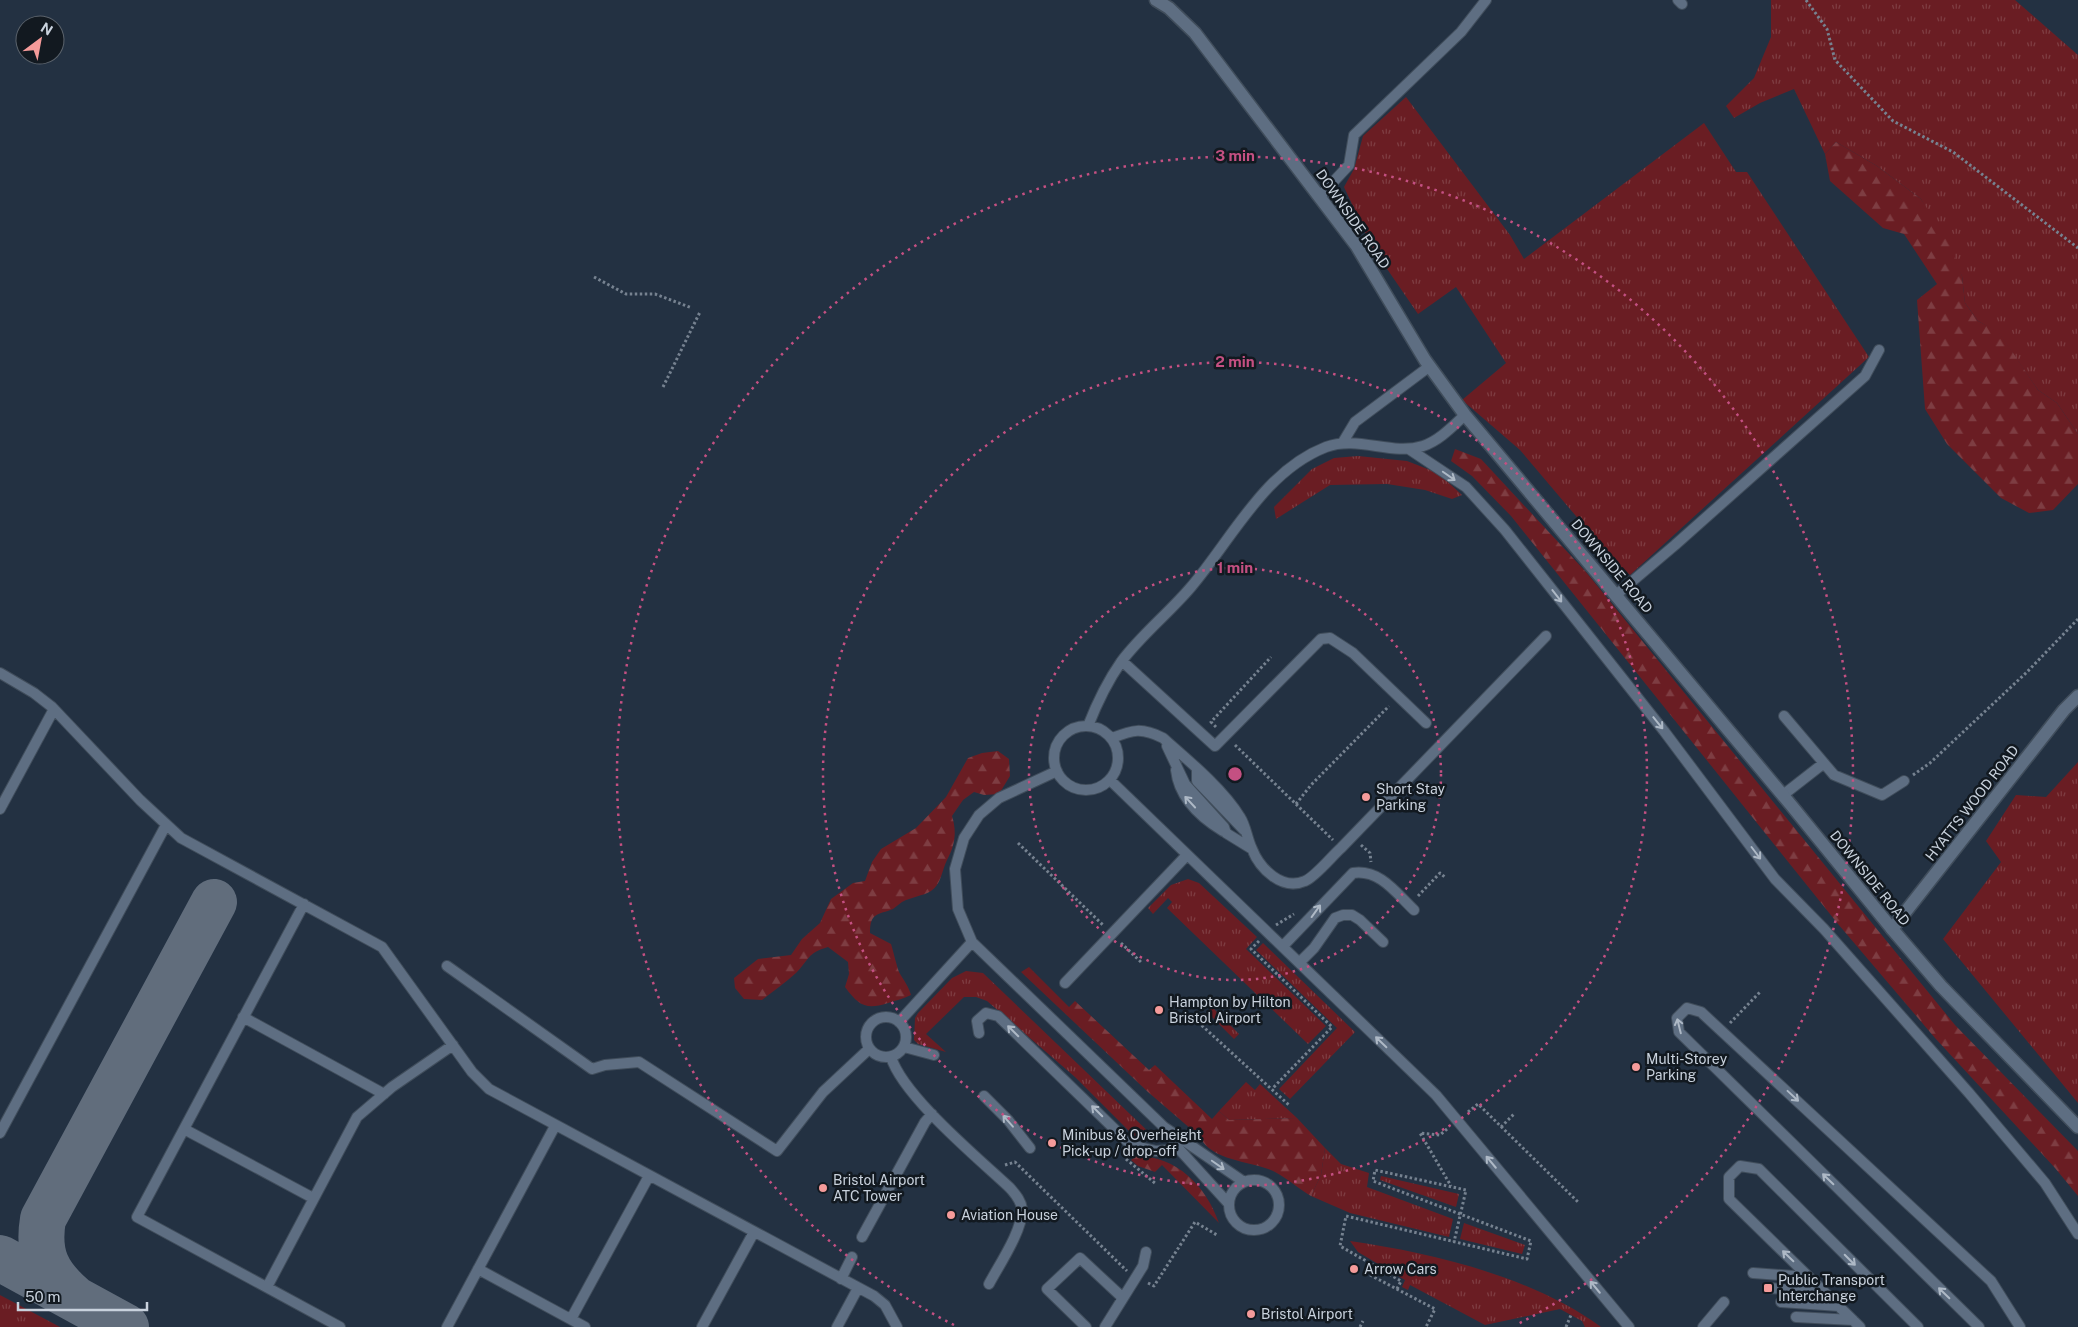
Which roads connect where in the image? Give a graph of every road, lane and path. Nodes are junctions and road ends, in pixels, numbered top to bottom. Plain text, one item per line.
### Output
1 (1156, 0) edge
2 (1486, 0) edge
3 (1806, 0) edge
4 (1320, 196) junction
5 (2078, 248) edge
6 (594, 277) dead end
7 (692, 308) dead end
8 (700, 312) dead end
9 (1879, 350) dead end
10 (1430, 366) junction
11 (663, 387) dead end
12 (1465, 414) junction
13 (1343, 442) junction
14 (1409, 449) junction
15 (1616, 594) junction
16 (2078, 619) edge
17 (1546, 636) dead end
18 (1271, 658) dead end
19 (1122, 661) junction
20 (0, 673) edge
21 (1398, 696) junction
22 (2078, 696) edge
23 (54, 709) junction
24 (1784, 716) dead end
25 (1426, 723) dead end
26 (1088, 726) junction
27 (1225, 736) junction
28 (1112, 738) junction
29 (1162, 738) junction
30 (1824, 763) junction
31 (1057, 771) junction
32 (1110, 780) junction
33 (1904, 781) joint
34 (1783, 795) junction
35 (1296, 804) junction
36 (0, 809) edge
37 (166, 825) junction
38 (1018, 843) dead end
39 (1341, 848) junction
40 (1252, 849) junction
41 (1188, 855) junction
42 (304, 904) junction
43 (1414, 910) dead end
44 (1892, 930) junction
45 (1112, 934) junction
46 (1259, 941) dead end
47 (972, 942) junction
48 (1383, 942) dead end
49 (1283, 946) junction
50 (1300, 962) junction
51 (1142, 963) dead end
52 (448, 966) dead end
53 (1064, 982) dead end
54 (1760, 992) dead end
55 (243, 1017) junction
56 (899, 1022) junction
57 (1198, 1022) dead end
58 (1727, 1026) dead end
59 (979, 1033) dead end
60 (453, 1045) junction
61 (904, 1047) junction
62 (869, 1049) junction
63 (934, 1056) dead end
64 (891, 1057) junction
65 (1272, 1089) junction
66 (384, 1094) junction
67 (984, 1096) dead end
68 (1290, 1106) dead end
69 (1467, 1113) dead end
70 (1515, 1113) dead end
71 (932, 1114) junction
72 (555, 1126) junction
73 (1164, 1127) junction
74 (1501, 1127) junction
75 (2078, 1127) edge
76 (184, 1129) junction
77 (1448, 1129) dead end
78 (0, 1133) edge
79 (1030, 1148) dead end
80 (1179, 1149) junction
81 (1005, 1165) dead end
82 (649, 1176) junction
83 (1244, 1182) junction
84 (1451, 1187) junction
85 (313, 1198) junction
86 (1578, 1202) dead end
87 (1229, 1204) junction
88 (1460, 1214) junction
89 (754, 1232) junction
90 (2078, 1234) edge
91 (1217, 1235) dead end
92 (862, 1237) dead end
93 (1454, 1242) junction
94 (1146, 1252) dead end
95 (852, 1257) dead end
96 (478, 1269) junction
97 (1753, 1273) dead end
98 (1370, 1275) dead end
99 (1136, 1277) junction
100 (1808, 1277) junction
101 (841, 1278) junction
102 (989, 1284) dead end
103 (267, 1287) junction
104 (858, 1288) junction
105 (1397, 1288) junction
106 (1768, 1288) dead end
107 (1824, 1292) junction
108 (1123, 1298) junction
109 (1724, 1302) dead end
110 (1781, 1302) dead end
111 (1839, 1306) junction
112 (1571, 1315) dead end
113 (1796, 1317) dead end
114 (571, 1319) junction
115 (1364, 1320) dead end
116 (1856, 1323) edge
117 (340, 1327) edge
118 (447, 1327) edge
119 (585, 1327) edge
120 (702, 1327) edge
121 (837, 1327) edge
122 (897, 1327) edge
123 (1086, 1327) edge
124 (1106, 1327) edge
125 (1360, 1327) edge
126 (1426, 1327) edge
127 (1566, 1327) edge
128 (1629, 1327) edge
129 (1703, 1327) edge
130 (1918, 1327) edge
131 (1979, 1327) edge
132 (2020, 1327) edge

1 - 4 street, DOWNSIDE ROAD
2 - 4 lane
3 - 5 path
4 - 10 street, DOWNSIDE ROAD
6 - 7 path
8 - 11 path
9 - 15 lane
10 - 12 street, DOWNSIDE ROAD
10 - 13 lane
12 - 14 lane
12 - 15 street, DOWNSIDE ROAD
13 - 14 lane
13 - 19 lane
14 -> 90 lane
15 - 34 street, DOWNSIDE ROAD
16 - 33 path
17 - 39 lane
18 - 27 path
19 - 26 lane
19 - 27 lane
20 - 23 lane
21 - 25 lane
21 - 27 lane
21 - 35 path
22 - 44 street, HYATTS WOOD ROAD
23 - 36 lane
23 - 37 lane
24 - 30 lane
26 - 28 lane
26 - 31 lane
27 - 35 path
28 - 29 lane
28 - 32 lane
29 - 40 lane
40 -> 29 lane
30 - 33 lane
30 - 34 lane
31 - 32 lane
31 - 47 lane
32 - 41 lane
34 - 44 street, DOWNSIDE ROAD
35 - 39 path
37 - 42 lane
37 - 78 lane
38 - 45 path
39 - 40 lane
41 - 45 lane
41 - 49 lane
42 - 55 lane
42 - 60 lane
49 -> 43 lane
44 - 75 street, DOWNSIDE ROAD
45 - 51 path
45 - 53 lane
46 - 65 path
47 - 56 lane
47 - 73 lane
48 - 50 lane
49 - 50 lane
128 -> 50 lane
52 - 62 lane
54 - 58 path
55 - 66 lane
55 - 76 lane
56 - 61 lane
56 - 62 lane
57 - 65 path
80 -> 59 lane
60 - 66 lane
60 - 72 lane
61 - 63 lane
61 - 64 lane
62 - 64 lane
64 - 71 lane
65 - 68 path
66 - 85 lane
79 -> 67 lane
69 - 74 path
70 - 74 path
71 - 92 lane
71 - 102 lane
72 - 82 lane
72 - 96 lane
73 - 80 lane
73 -> 83 lane
74 - 86 path
76 - 85 lane
76 - 103 lane
77 - 84 path
80 - 87 lane
81 - 99 path
82 - 89 lane
82 - 114 lane
83 - 87 lane
83 - 87 lane
84 - 88 path
84 - 88 path
85 - 103 lane
88 - 93 path
88 - 93 path
89 - 101 lane
89 - 120 lane
91 - 99 path
93 - 105 path
94 - 99 lane
95 - 101 lane
96 - 114 lane
96 - 118 lane
97 - 100 lane
98 - 105 path
99 - 108 lane
100 - 107 lane
100 -> 130 lane
101 - 104 lane
103 - 117 lane
104 - 121 lane
104 - 122 lane
105 - 126 path
106 - 107 lane
107 - 111 lane
108 - 123 lane
108 - 124 lane
109 - 129 lane
110 - 111 lane
111 - 116 lane
112 - 127 path
113 - 116 lane
114 - 119 lane
115 - 125 path
131 -> 132 lane

